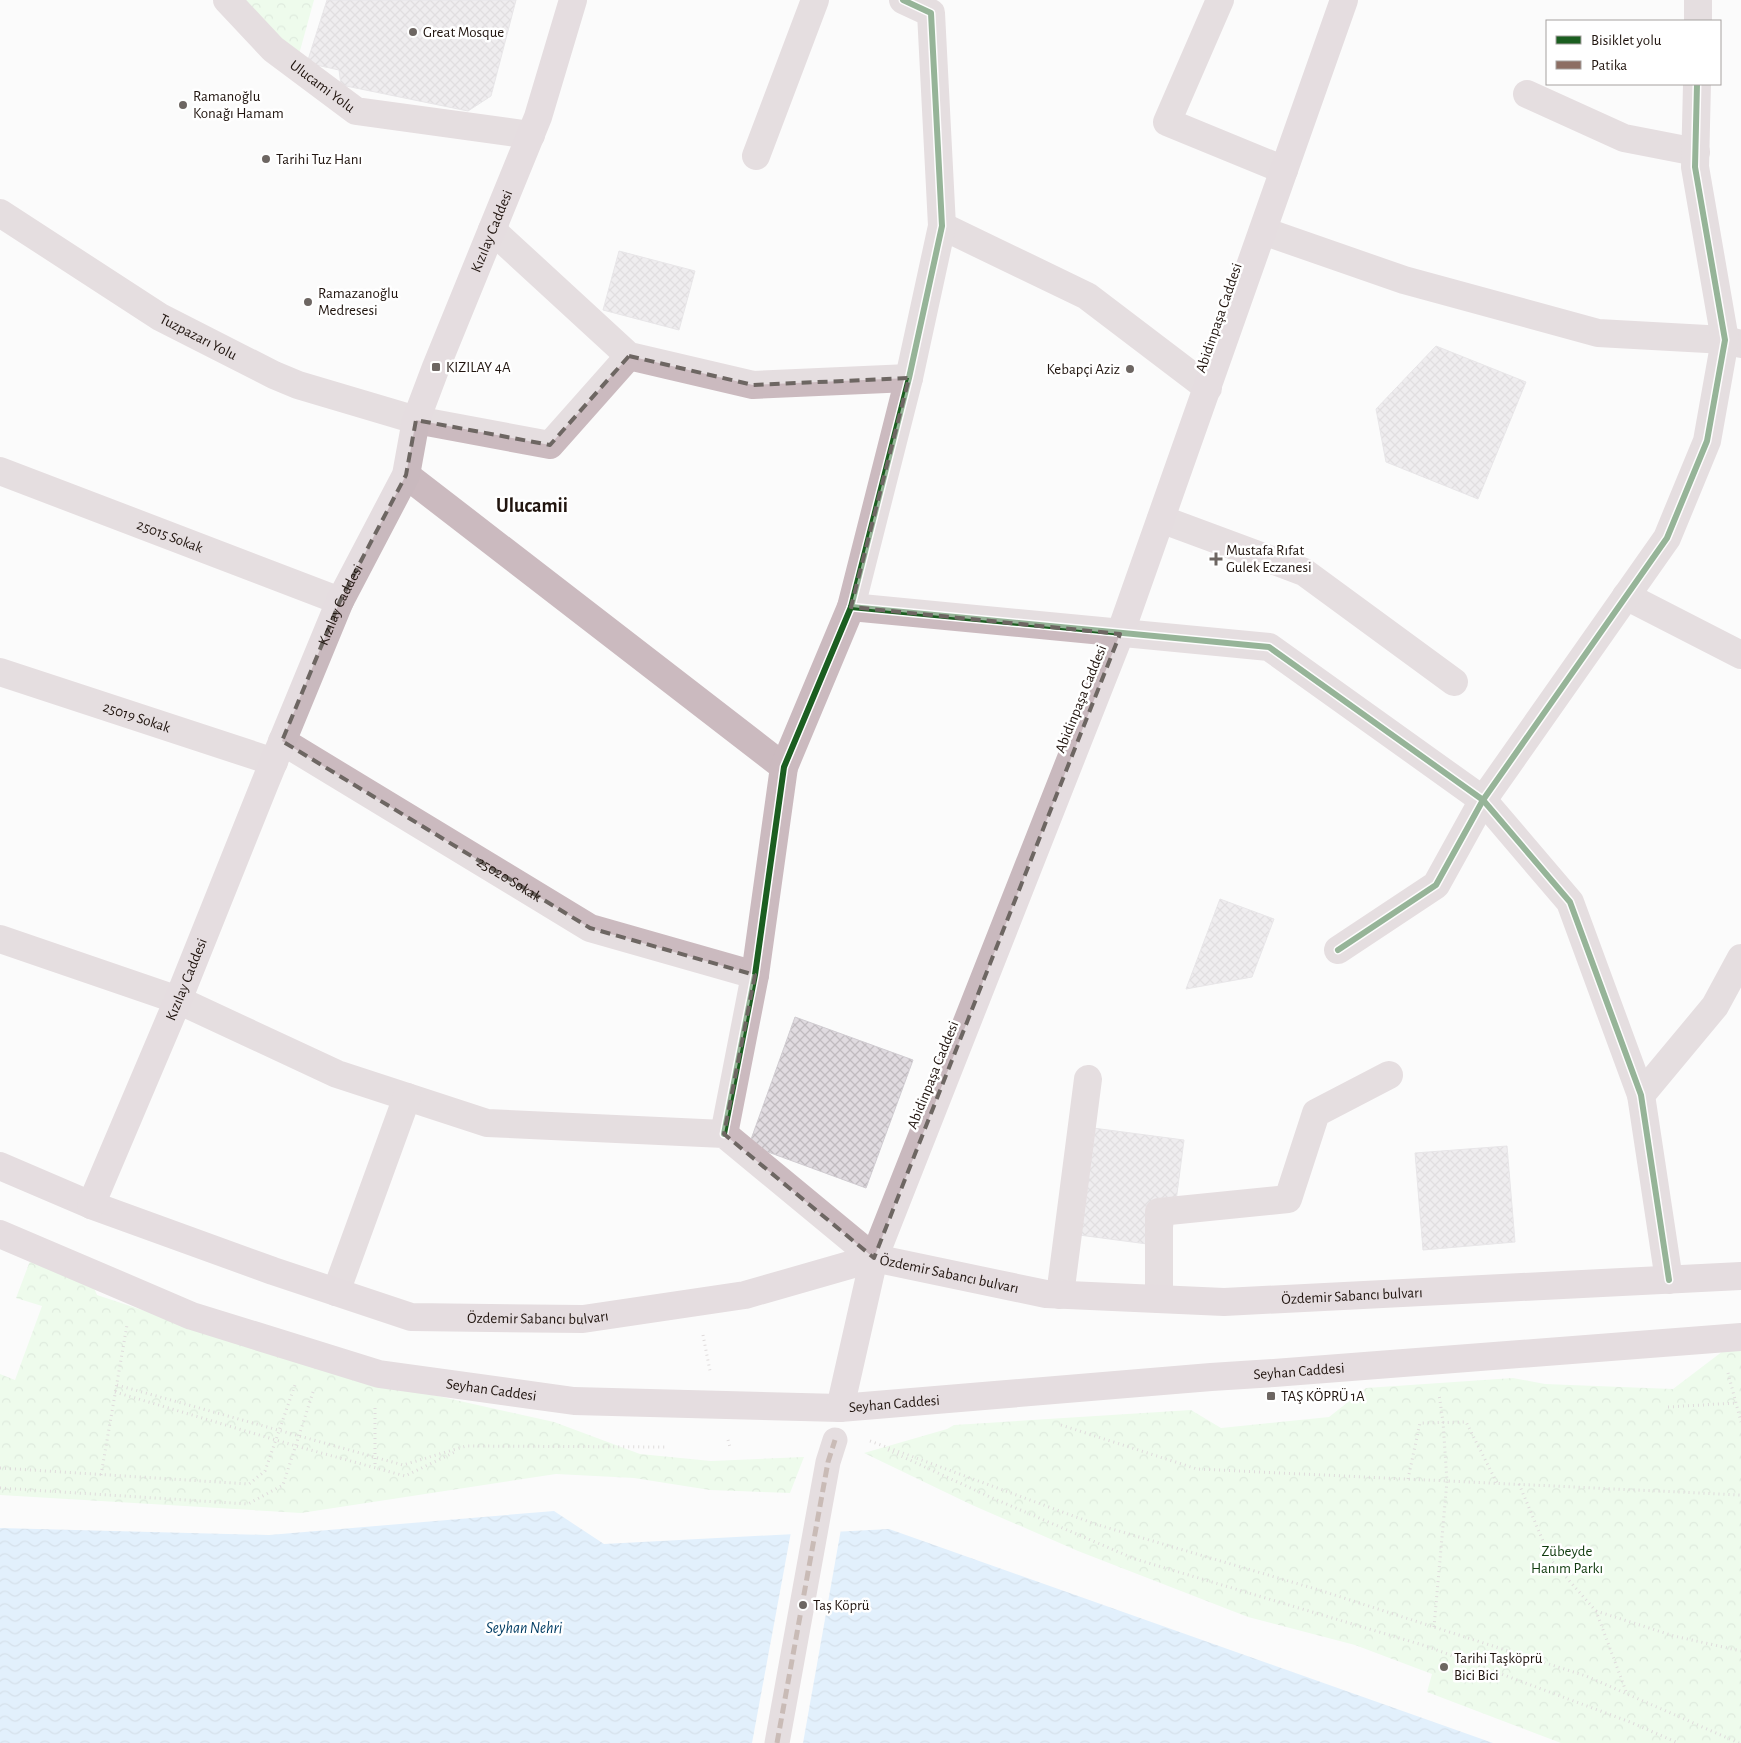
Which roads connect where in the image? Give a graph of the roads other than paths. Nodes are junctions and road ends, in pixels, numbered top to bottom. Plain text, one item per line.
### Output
1 (227, 0) edge
2 (573, 0) edge
3 (815, 0) edge
4 (902, 0) edge
5 (1220, 0) edge
6 (1344, 0) edge
7 (1698, 0) edge
8 (1698, 20) edge
9 (1697, 85) edge
10 (1527, 94) dead end
11 (531, 135) junction
12 (1696, 152) junction
13 (756, 156) dead end
14 (1284, 170) junction
15 (0, 213) edge
16 (942, 226) junction
17 (492, 230) junction
18 (1263, 231) junction
19 (1733, 342) edge
20 (629, 356) junction
21 (909, 378) junction
22 (1208, 388) junction
23 (416, 420) junction
24 (0, 471) edge
25 (406, 475) junction
26 (1161, 519) junction
27 (1626, 596) junction
28 (340, 601) junction
29 (851, 607) junction
30 (1120, 634) junction
31 (1741, 655) edge
32 (0, 672) edge
33 (1454, 682) dead end
34 (278, 752) junction
35 (784, 767) junction
36 (1483, 800) junction
37 (0, 939) edge
38 (1338, 950) dead end
39 (1741, 958) edge
40 (755, 976) junction
41 (178, 1000) junction
42 (1389, 1074) dead end
43 (1088, 1078) dead end
44 (1641, 1095) junction
45 (407, 1097) junction
46 (724, 1134) junction
47 (0, 1166) edge
48 (91, 1205) junction
49 (0, 1234) edge
50 (874, 1258) junction
51 (1741, 1276) edge
52 (1669, 1280) junction
53 (336, 1292) junction
54 (1060, 1295) junction
55 (1159, 1300) junction
56 (1730, 1337) edge
57 (840, 1408) junction
58 (831, 1451) dead end
59 (777, 1743) edge

1 - 11 street, Ulucami Yolu
2 - 11 main road, Kızılay Caddesi
3 - 13 street
4 - 16 street
5 - 14 street
6 - 14 main road, Abidinpaşa Caddesi
7 - 8 street
9 - 12 street
10 - 12 street
11 - 17 main road, Kızılay Caddesi
12 - 19 street
14 - 18 main road, Abidinpaşa Caddesi
15 - 23 street, Tuzpazarı Yolu
16 - 21 street
16 - 22 street
17 - 20 street
17 - 23 main road, Kızılay Caddesi
18 - 19 street
18 - 22 main road, Abidinpaşa Caddesi
19 - 27 street
20 - 21 street
20 - 23 street, Tuzpazarı Yolu
21 - 29 street
22 - 26 main road, Abidinpaşa Caddesi
23 - 25 main road, Kızılay Caddesi
24 - 28 street, 25015 Sokak
25 - 28 main road, Kızılay Caddesi
25 - 35 street
26 - 30 main road, Abidinpaşa Caddesi
26 - 33 street
27 - 31 street
27 - 36 street
28 - 34 main road, Kızılay Caddesi
29 - 30 street
29 - 35 street
30 - 36 street
30 - 50 main road, Abidinpaşa Caddesi
32 - 34 street, 25019 Sokak
34 - 40 street, 25020 Sokak
34 - 41 main road, Kızılay Caddesi
35 - 40 street
36 - 38 street
36 - 44 street
37 - 41 street
39 - 44 street
40 - 46 street
41 - 45 street
41 - 48 main road, Kızılay Caddesi
42 - 55 street
43 - 54 street
44 - 52 street
45 - 46 street
45 - 53 street
46 - 50 street
47 - 48 main road, Özdemir Sabancı bulvarı
48 - 53 main road, Özdemir Sabancı bulvarı
49 - 57 main road, Seyhan Caddesi
50 - 53 main road, Özdemir Sabancı bulvarı
50 - 54 main road, Özdemir Sabancı bulvarı
50 - 57 main road, Abidinpaşa Caddesi
51 - 52 main road, Özdemir Sabancı bulvarı
52 - 55 main road, Özdemir Sabancı bulvarı
54 - 55 main road, Özdemir Sabancı bulvarı
56 - 57 main road, Seyhan Caddesi
58 - 59 street

